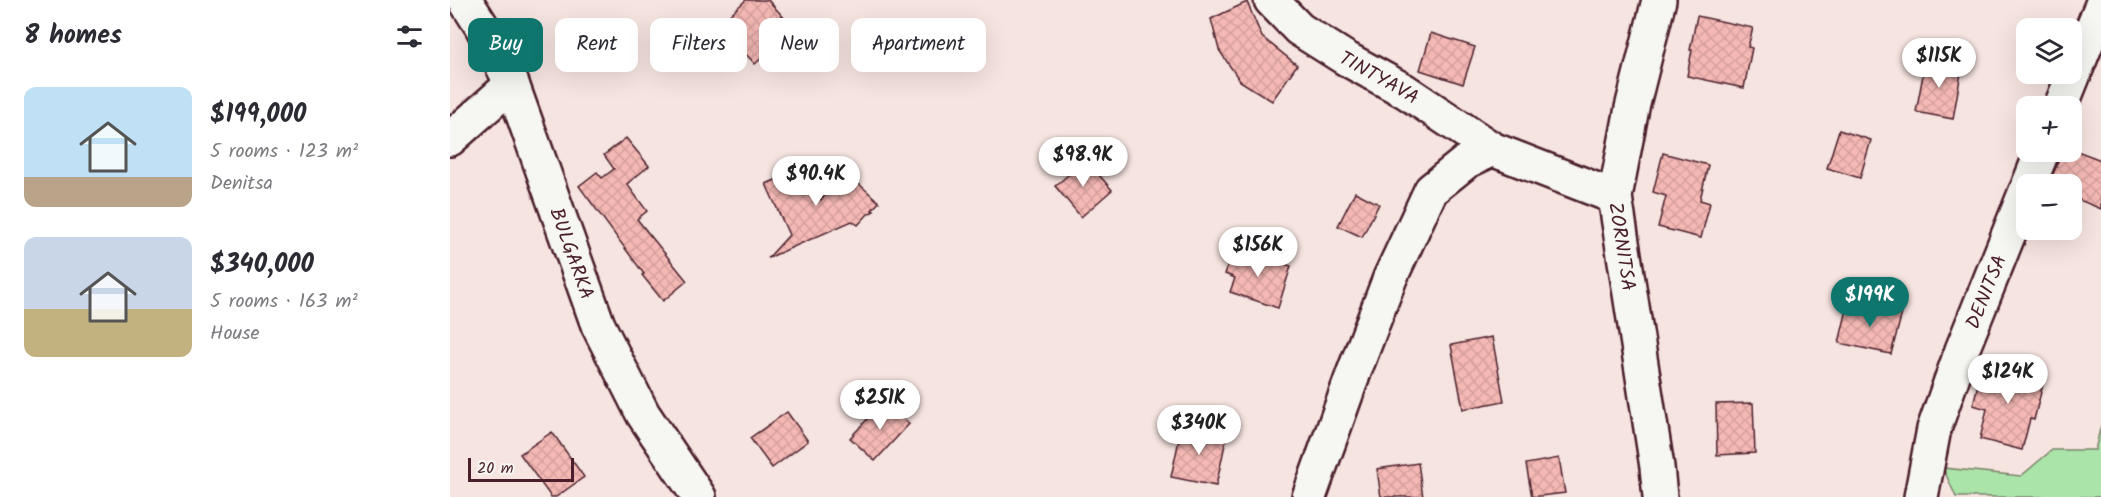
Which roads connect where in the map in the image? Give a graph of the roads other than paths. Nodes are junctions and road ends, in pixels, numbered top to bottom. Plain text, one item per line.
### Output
1 (465, 0) edge
2 (1271, 0) edge
3 (1659, 0) edge
4 (2101, 7) edge
5 (512, 84) junction
6 (2065, 96) edge
7 (450, 139) edge
8 (1492, 149) junction
9 (1615, 197) junction
10 (2016, 216) edge
11 (699, 497) edge
12 (1310, 497) edge
13 (1660, 497) edge
14 (1922, 497) edge

1 - 5 street, BULGARKA
2 - 8 street, TINTYAVA
3 - 9 street, ZORNITSA
4 - 6 street
5 - 7 street
5 - 11 street, BULGARKA
8 - 9 street, TINTYAVA
8 - 12 street
9 - 13 street, ZORNITSA
10 - 14 street, DENITSA

